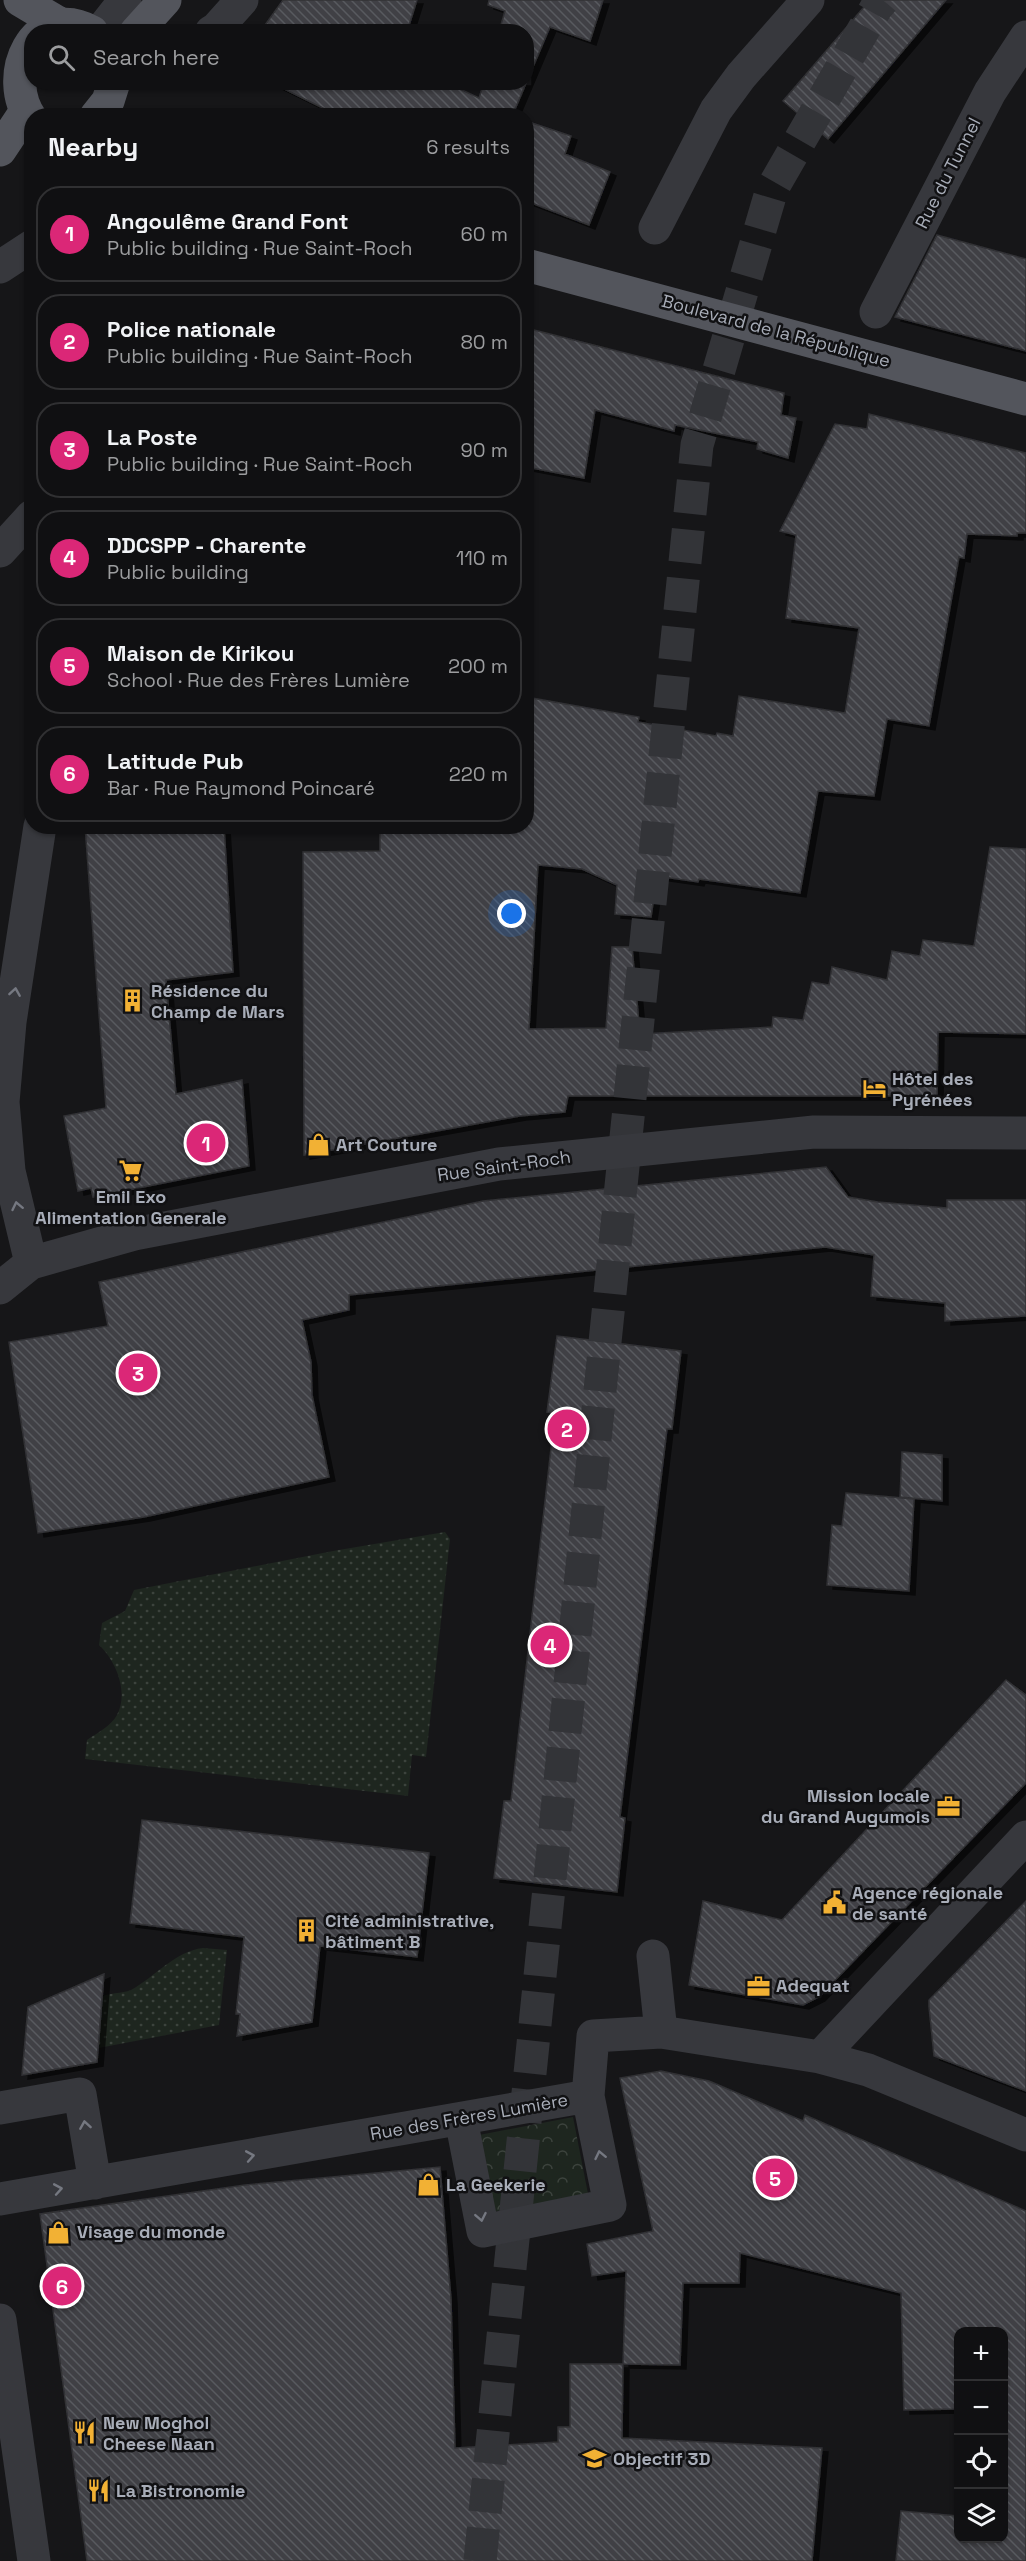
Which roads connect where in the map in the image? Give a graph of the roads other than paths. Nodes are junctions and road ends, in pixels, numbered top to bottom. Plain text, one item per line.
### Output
1 (20, 0) edge
2 (125, 0) edge
3 (165, 0) edge
4 (242, 0) edge
5 (808, 0) edge
6 (81, 22) edge
7 (60, 24) edge
8 (143, 24) edge
9 (220, 24) edge
10 (24, 37) edge
11 (1026, 37) edge
12 (4, 81) edge
13 (24, 112) edge
14 (24, 122) edge
15 (0, 150) edge
16 (655, 228) dead end
17 (24, 251) edge
18 (0, 267) edge
19 (534, 267) edge
20 (876, 312) dead end
21 (1026, 399) edge
22 (24, 525) edge
23 (0, 551) edge
24 (38, 834) edge
25 (1026, 1133) edge
26 (31, 1263) junction
27 (0, 1288) edge
28 (1026, 1838) edge
29 (652, 1956) dead end
30 (661, 2032) junction
31 (820, 2057) junction
32 (588, 2096) junction
33 (0, 2108) edge
34 (461, 2119) junction
35 (1026, 2135) edge
36 (95, 2183) junction
37 (0, 2199) edge
38 (0, 2320) edge
39 (3, 2361) edge
40 (34, 2561) edge

1 - 6 main road
2 - 6 street
3 - 8 main road
4 - 9 street
5 - 16 street
6 - 7 main road
10 - 12 main road
11 - 20 street, Rue du Tunnel
12 - 13 main road
14 - 15 main road
17 - 18 street
19 - 21 main road, Boulevard de la République
22 - 23 street
26 -> 24 street
25 - 26 street, Rue Saint-Roch
26 - 27 street, Rue Saint-Roch
28 - 31 street
29 - 30 street
30 - 31 street, Rue des Frères Lumière
30 - 32 street, Rue des Frères Lumière
31 - 35 street, Rue des Frères Lumière
32 - 34 street, Rue des Frères Lumière
34 -> 32 street
36 -> 33 street
36 -> 34 street, Rue des Frères Lumière
37 -> 36 street, Rue des Frères Lumière
38 - 39 street
39 - 40 street

